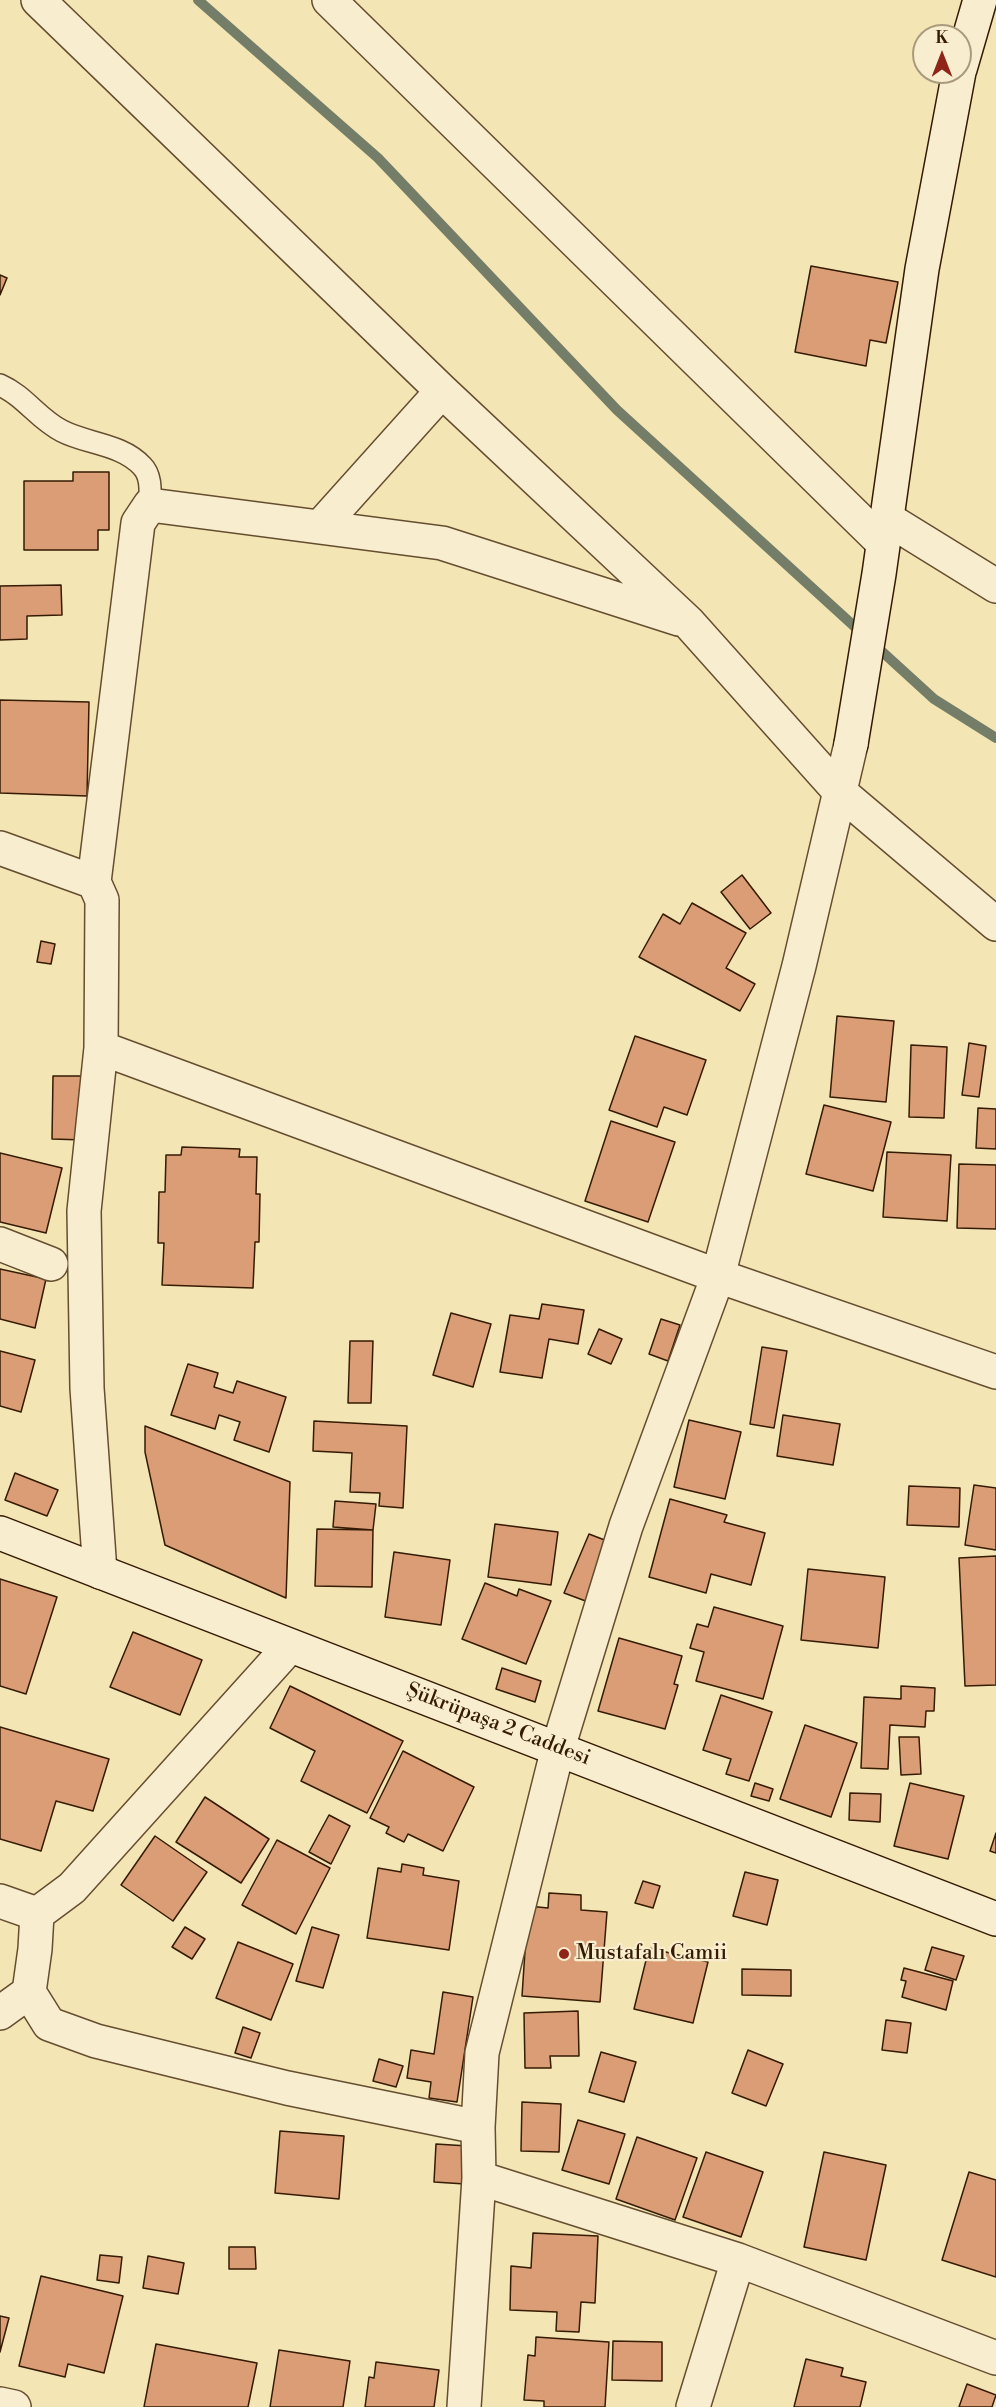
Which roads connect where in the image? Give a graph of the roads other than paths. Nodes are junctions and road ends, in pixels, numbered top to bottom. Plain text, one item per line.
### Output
1 (38, 0) edge
2 (329, 0) edge
3 (980, 0) edge
4 (972, 28) edge
5 (957, 84) edge
6 (0, 385) edge
7 (442, 391) junction
8 (150, 505) junction
9 (320, 527) junction
10 (883, 545) junction
11 (996, 586) edge
12 (688, 621) junction
13 (840, 792) junction
14 (0, 848) edge
15 (94, 882) junction
16 (996, 924) edge
17 (101, 1048) junction
18 (0, 1244) edge
19 (51, 1264) dead end
20 (718, 1276) junction
21 (996, 1372) edge
22 (0, 1533) edge
23 (99, 1572) junction
24 (290, 1646) junction
25 (558, 1748) junction
26 (0, 1901) edge
27 (37, 1914) junction
28 (996, 1919) edge
29 (29, 1992) junction
30 (0, 2013) edge
31 (478, 2127) junction
32 (479, 2178) junction
33 (738, 2260) junction
34 (996, 2358) edge
35 (0, 2404) edge
36 (14, 2407) edge
37 (464, 2407) edge
38 (693, 2407) edge

1 - 7 street
2 - 10 street
3 - 4 street
5 - 10 street
6 - 8 lane
7 - 9 street
7 - 12 street
8 - 9 street
8 - 15 street
9 - 12 street
10 - 11 street
10 - 13 street
12 - 13 street
13 - 16 street
13 - 20 street
14 - 15 street
15 - 17 street
17 - 20 street
17 - 23 street
18 - 19 street
20 - 21 street
20 - 25 street
22 - 23 street, Şükrüpaşa 2 Caddesi
23 - 24 street, Şükrüpaşa 2 Caddesi
24 - 25 street, Şükrüpaşa 2 Caddesi
24 - 27 street
25 - 28 street, Şükrüpaşa 2 Caddesi
25 - 31 street
26 - 27 street
27 - 29 street
29 - 30 street
29 - 31 street
31 - 32 street
32 - 33 street
32 - 37 street
33 - 34 street
33 - 38 street
35 - 36 street

